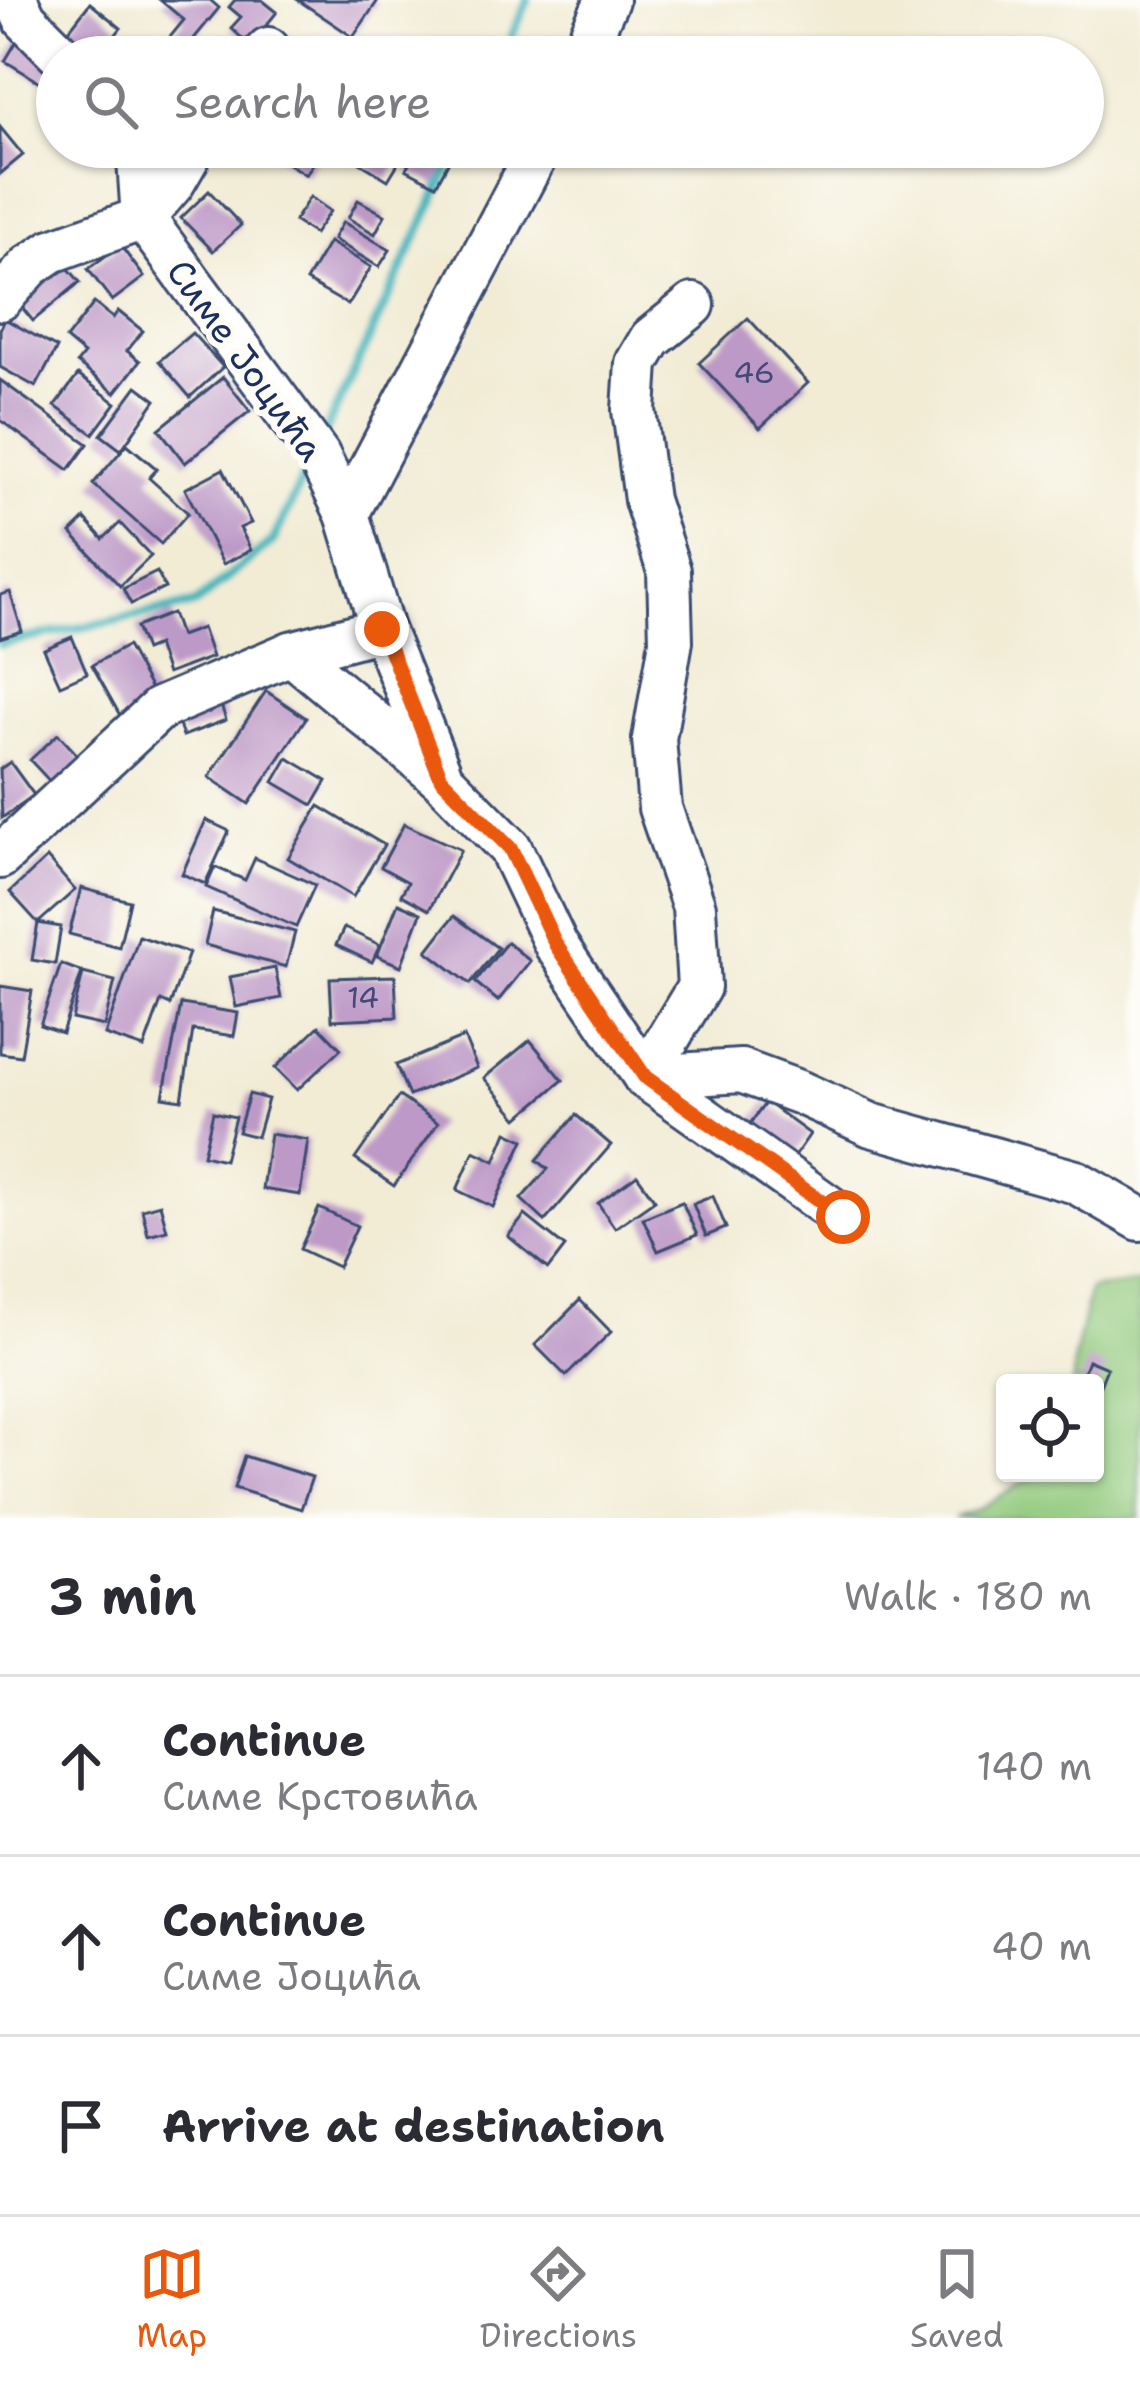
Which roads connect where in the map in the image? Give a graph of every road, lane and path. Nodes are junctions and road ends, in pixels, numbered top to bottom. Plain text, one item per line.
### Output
1 (16, 0) edge
2 (607, 0) edge
3 (41, 36) edge
4 (591, 36) edge
5 (140, 168) edge
6 (182, 168) edge
7 (529, 168) edge
8 (143, 218) junction
9 (0, 299) edge
10 (693, 305) dead end
11 (346, 514) junction
12 (382, 629) junction
13 (291, 653) junction
14 (441, 778) junction
15 (0, 857) edge
16 (645, 1077) junction
17 (843, 1217) dead end
18 (1140, 1219) edge

1 - 3 street
2 - 4 street
5 - 8 street
6 - 8 street
7 - 11 street
8 - 9 street
8 - 11 street, Симе Јоцића
10 - 16 street
11 - 12 street, Симе Јоцића
12 - 13 street
12 - 14 street, Симе Јоцића
13 - 14 street
13 - 15 street
14 - 16 street
16 - 17 street
16 - 18 street

